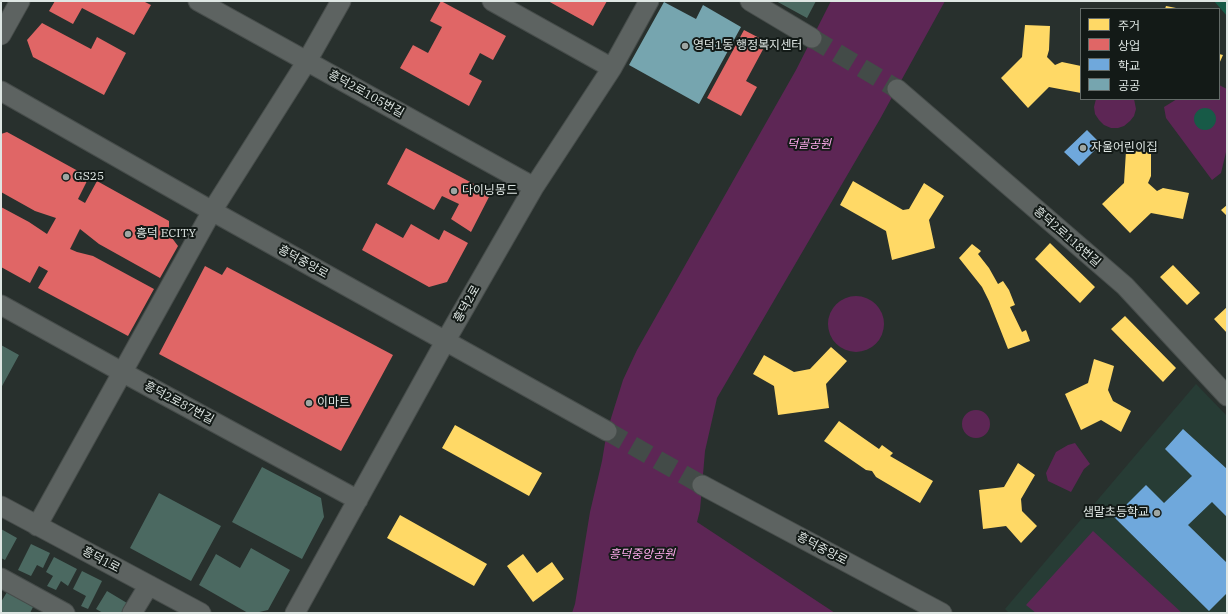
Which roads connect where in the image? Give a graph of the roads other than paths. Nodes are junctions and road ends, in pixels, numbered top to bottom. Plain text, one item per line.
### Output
1 (20, 1) edge
2 (198, 1) edge
3 (341, 1) edge
4 (492, 1) edge
5 (649, 1) edge
6 (750, 1) edge
7 (1, 35) edge
8 (812, 38) tunnel mouth
9 (307, 61) junction
10 (612, 68) junction
11 (897, 89) tunnel mouth
12 (1, 91) edge
13 (534, 187) junction
14 (212, 211) junction
15 (1, 305) edge
16 (446, 340) junction
17 (122, 372) junction
18 (1227, 396) edge
19 (607, 430) tunnel mouth
20 (702, 485) tunnel mouth
21 (358, 500) junction
22 (1, 506) edge
23 (37, 526) junction
24 (1, 578) edge
25 (149, 585) junction
26 (41, 607) edge
27 (65, 613) edge
28 (132, 613) edge
29 (201, 613) edge
30 (295, 613) edge
31 (942, 613) edge

1 - 7 street
2 - 9 street, 흥덕2로105번길
3 - 9 street
4 - 10 street
5 - 10 street, 흥덕2로
6 - 8 street
9 - 13 street, 흥덕2로105번길
9 - 14 street
10 - 13 street, 흥덕2로
11 - 18 street, 흥덕2로118번길
12 - 14 street, 흥덕중앙로
13 - 16 street, 흥덕2로
14 - 16 street, 흥덕중앙로
14 - 17 street
15 - 17 street, 흥덕2로87번길
16 - 19 street, 흥덕중앙로
16 - 21 street, 흥덕2로
17 - 21 street, 흥덕2로87번길
17 - 23 street
20 - 31 street, 흥덕중앙로
21 - 30 street, 흥덕2로
22 - 23 street, 흥덕1로
23 - 25 street, 흥덕1로
24 - 26 street
25 - 28 street
25 - 29 street, 흥덕1로
26 - 27 street

